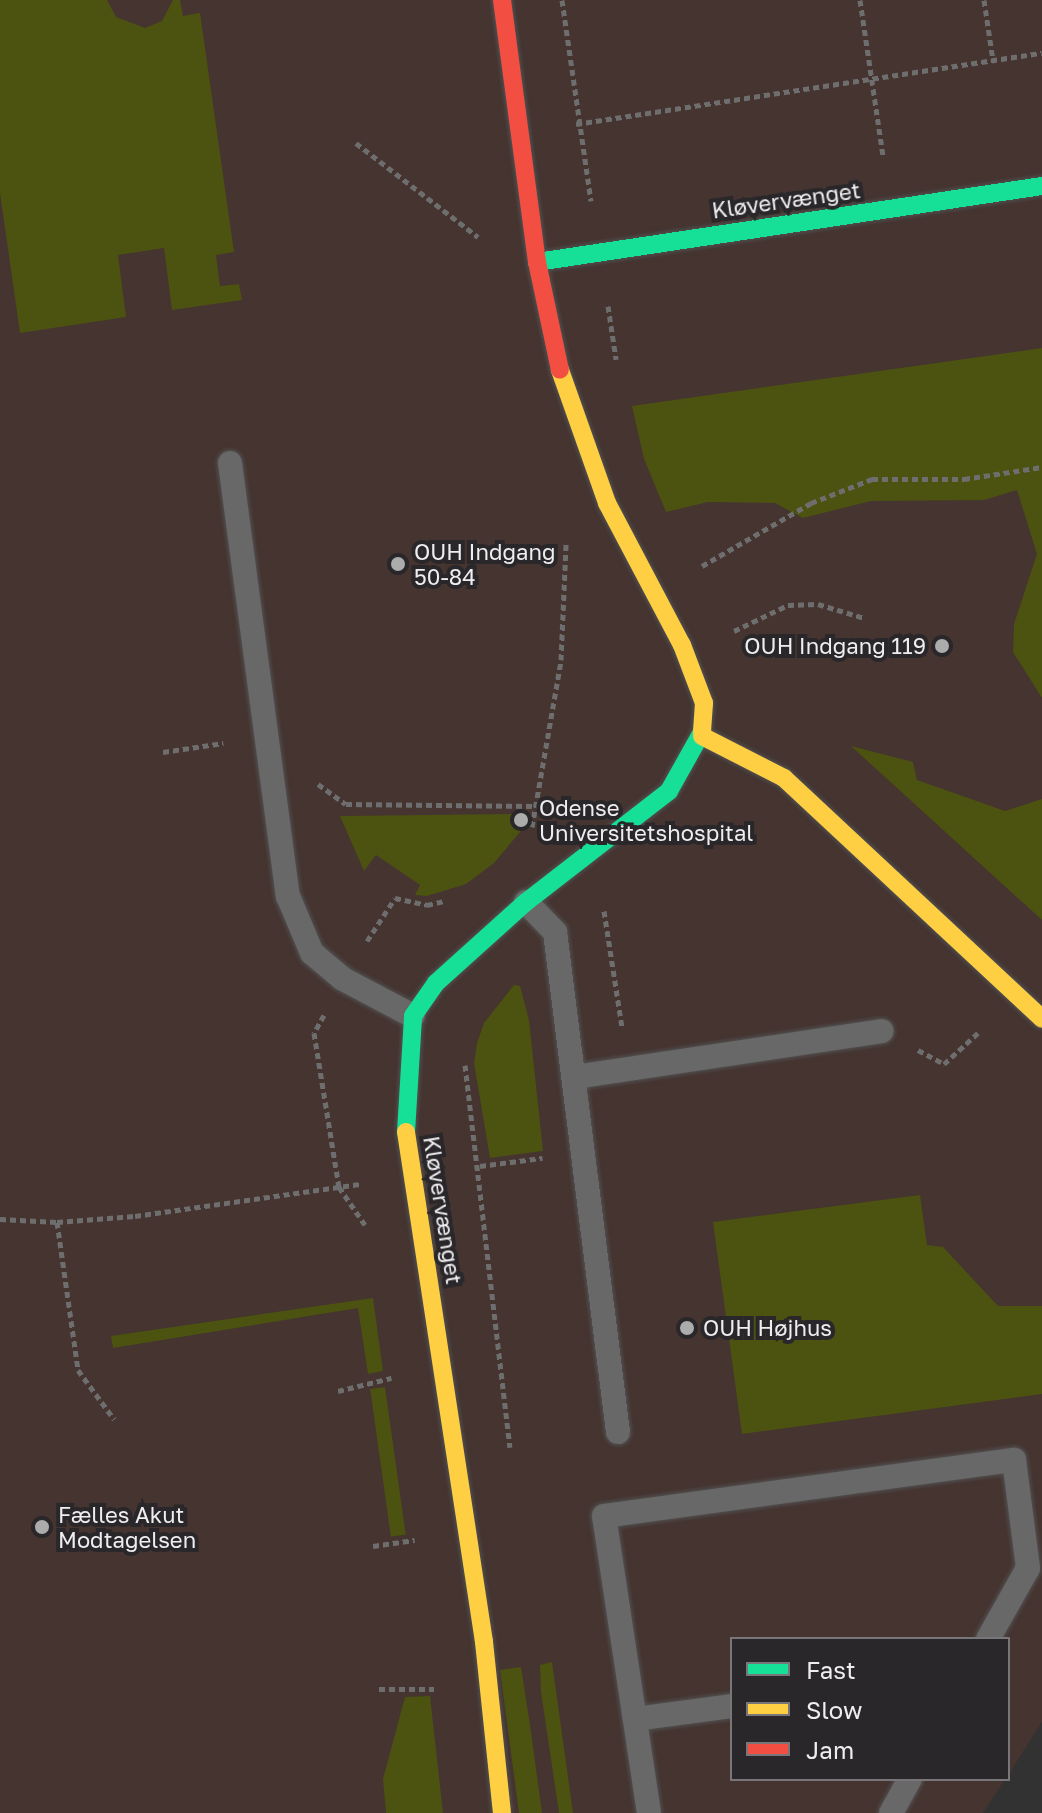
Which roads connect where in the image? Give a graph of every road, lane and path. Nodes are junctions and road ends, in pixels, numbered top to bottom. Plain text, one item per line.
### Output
1 (502, 0) edge
2 (860, 0) edge
3 (984, 0) edge
4 (1042, 53) edge
5 (993, 60) junction
6 (871, 78) junction
7 (520, 132) junction
8 (356, 143) dead end
9 (1042, 186) edge
10 (890, 209) junction
11 (486, 243) dead end
12 (537, 262) junction
13 (230, 463) dead end
14 (1042, 467) edge
15 (566, 540) dead end
16 (688, 574) dead end
17 (864, 618) dead end
18 (723, 637) dead end
19 (702, 736) junction
20 (237, 741) dead end
21 (267, 748) junction
22 (163, 752) dead end
23 (538, 806) junction
24 (530, 835) dead end
25 (602, 894) dead end
26 (451, 899) dead end
27 (526, 902) junction
28 (343, 979) junction
29 (413, 1016) junction
30 (1042, 1019) edge
31 (985, 1026) dead end
32 (882, 1031) dead end
33 (955, 1055) dead end
34 (629, 1069) junction
35 (574, 1077) junction
36 (582, 1154) junction
37 (480, 1166) dead end
38 (413, 1178) junction
39 (339, 1187) junction
40 (0, 1219) edge
41 (57, 1222) junction
42 (393, 1378) dead end
43 (338, 1391) dead end
44 (114, 1419) dead end
45 (618, 1432) dead end
46 (417, 1540) dead end
47 (373, 1546) dead end
48 (989, 1637) edge
49 (437, 1688) dead end
50 (379, 1689) dead end
51 (730, 1706) edge
52 (635, 1719) junction
53 (909, 1781) edge
54 (502, 1813) edge
55 (649, 1813) edge
56 (891, 1813) edge

1 - 7 street
2 - 6 path
3 - 5 path
4 - 5 path
5 - 6 path
6 - 7 path
6 - 10 path
7 - 12 street
8 - 11 path
9 - 10 street, Kløvervænget
10 - 12 street, Kløvervænget
12 - 19 street
13 - 21 lane
14 - 16 path
15 - 23 path
17 - 18 path
19 - 27 street, Kløvervænget
19 - 30 street
20 - 22 path
21 - 23 path
21 - 28 lane
23 - 24 path
25 - 34 path
26 - 28 path
27 - 29 street, Kløvervænget
27 - 35 lane
28 - 29 lane
28 - 39 path
29 - 38 street, Kløvervænget
31 - 33 path
32 - 34 lane
34 - 35 lane
35 - 36 lane
36 - 37 path
36 - 45 lane
38 - 39 path
38 - 54 street, Kløvervænget
39 - 41 path
40 - 41 path
41 - 44 path
42 - 43 path
46 - 47 path
48 - 52 lane
49 - 50 path
51 - 52 lane
52 - 55 lane
53 - 56 lane

